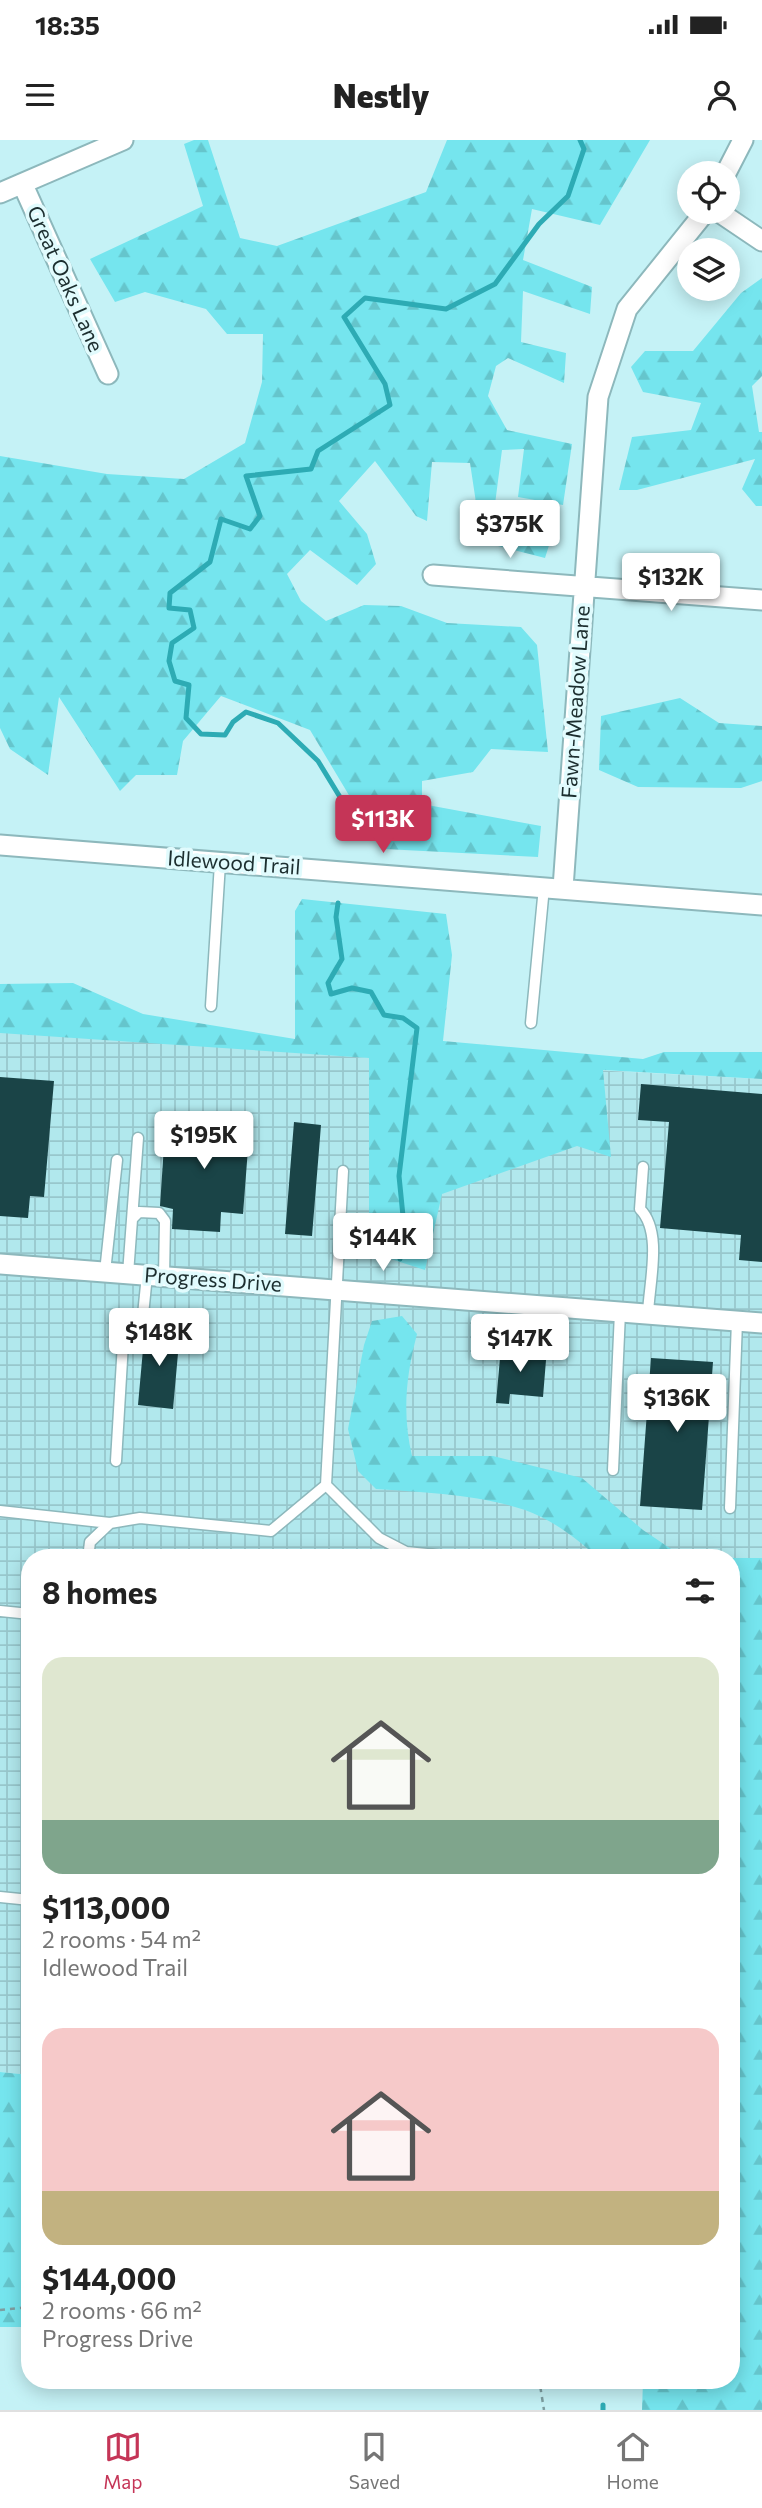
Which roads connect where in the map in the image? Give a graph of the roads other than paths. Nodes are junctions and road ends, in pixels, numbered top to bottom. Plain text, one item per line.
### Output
1 (123, 140) edge
2 (743, 140) edge
3 (732, 161) edge
4 (23, 185) junction
5 (0, 193) edge
6 (695, 224) edge
7 (736, 224) edge
8 (762, 242) edge
9 (108, 374) dead end
10 (433, 575) dead end
11 (584, 586) junction
12 (762, 600) edge
13 (0, 845) edge
14 (220, 863) junction
15 (554, 888) junction
16 (762, 905) edge
17 (211, 1006) dead end
18 (531, 1024) dead end
19 (138, 1139) dead end
20 (117, 1160) dead end
21 (643, 1167) dead end
22 (343, 1171) dead end
23 (132, 1219) junction
24 (0, 1264) edge
25 (105, 1272) junction
26 (146, 1275) junction
27 (337, 1290) junction
28 (620, 1312) junction
29 (648, 1314) junction
30 (737, 1321) junction
31 (762, 1323) edge
32 (116, 1461) dead end
33 (613, 1470) dead end
34 (326, 1485) junction
35 (730, 1508) dead end
36 (0, 1511) edge
37 (110, 1523) junction
38 (89, 1549) edge
39 (400, 1549) edge
40 (0, 1611) edge
41 (21, 1613) edge
42 (0, 1897) edge
43 (21, 1899) edge

1 - 4 street
2 - 3 street
4 - 5 street
4 - 9 street, Great Oaks Lane
6 - 11 street, Fawn-Meadow Lane
7 - 8 street
10 - 11 street
11 - 12 street
11 - 15 street, Fawn-Meadow Lane
13 - 14 street, Idlewood Trail
14 - 15 street, Idlewood Trail
14 - 17 lane
15 - 16 street, Idlewood Trail
15 - 18 lane
19 - 23 lane
20 - 25 lane
21 - 29 lane
22 - 27 lane
23 - 26 lane
23 - 26 lane
24 - 25 street, Progress Drive
25 - 26 street, Progress Drive
26 - 27 street, Progress Drive
26 - 32 lane
27 - 28 street, Progress Drive
27 - 34 lane
28 - 29 street, Progress Drive
28 - 33 lane
29 - 30 street, Progress Drive
30 - 31 street, Progress Drive
30 - 35 lane
34 - 37 lane
34 - 39 lane
36 - 37 lane
37 - 38 lane
40 - 41 lane
42 - 43 lane

